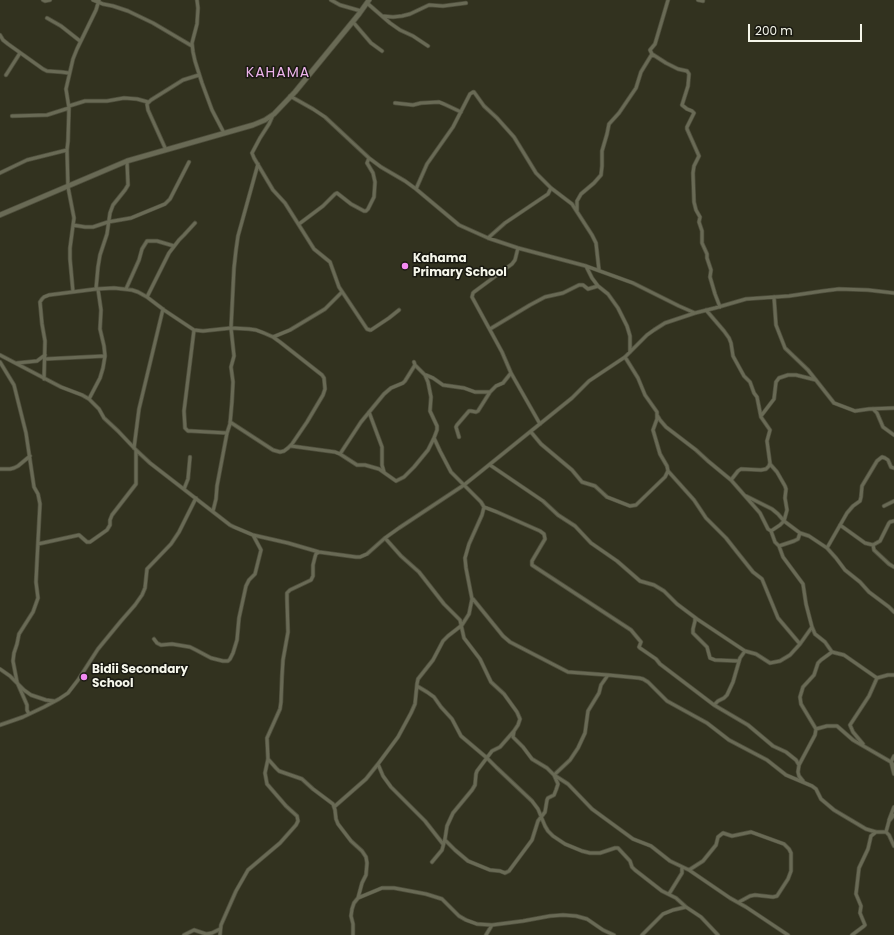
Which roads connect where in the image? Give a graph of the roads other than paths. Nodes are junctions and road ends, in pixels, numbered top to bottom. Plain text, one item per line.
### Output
1 (43, 0) edge
2 (50, 0) edge
3 (93, 0) edge
4 (197, 0) edge
5 (331, 0) edge
6 (668, 0) edge
7 (698, 0) edge
8 (99, 1) edge
9 (703, 1) edge
10 (368, 2) edge
11 (466, 3) dead end
12 (361, 11) junction
13 (382, 16) junction
14 (47, 18) dead end
15 (353, 22) junction
16 (0, 35) edge
17 (80, 41) junction
18 (192, 46) junction
19 (428, 46) dead end
20 (382, 51) dead end
21 (20, 53) junction
22 (652, 54) junction
23 (69, 73) junction
24 (6, 75) dead end
25 (199, 75) junction
26 (290, 96) junction
27 (148, 102) junction
28 (395, 103) dead end
29 (69, 107) junction
30 (461, 112) junction
31 (274, 114) junction
32 (12, 116) dead end
33 (224, 134) junction
34 (67, 150) junction
35 (166, 150) junction
36 (369, 158) junction
37 (127, 161) junction
38 (189, 162) dead end
39 (258, 164) junction
40 (0, 173) edge
41 (68, 186) junction
42 (551, 188) junction
43 (416, 189) junction
44 (577, 211) junction
45 (0, 215) edge
46 (108, 222) junction
47 (194, 223) dead end
48 (299, 224) junction
49 (73, 225) junction
50 (488, 238) junction
51 (174, 246) junction
52 (518, 248) junction
53 (586, 266) junction
54 (599, 270) junction
55 (598, 286) junction
56 (97, 289) junction
57 (126, 289) junction
58 (73, 292) junction
59 (342, 292) junction
60 (894, 293) edge
61 (774, 297) junction
62 (146, 298) junction
63 (720, 307) junction
64 (163, 310) junction
65 (399, 310) dead end
66 (706, 310) junction
67 (695, 312) junction
68 (231, 328) junction
69 (490, 328) junction
70 (194, 330) junction
71 (273, 337) junction
72 (630, 352) junction
73 (0, 354) edge
74 (45, 355) junction
75 (106, 356) junction
76 (625, 357) junction
77 (45, 359) junction
78 (0, 362) edge
79 (16, 363) junction
80 (511, 373) junction
81 (425, 375) junction
82 (44, 379) junction
83 (816, 380) junction
84 (490, 392) junction
85 (89, 400) junction
86 (894, 408) edge
87 (873, 409) junction
88 (369, 412) junction
89 (658, 415) junction
90 (761, 416) junction
91 (230, 422) junction
92 (540, 424) junction
93 (531, 432) junction
94 (227, 433) junction
95 (894, 435) edge
96 (460, 437) dead end
97 (434, 438) junction
98 (291, 446) junction
99 (135, 449) junction
100 (340, 454) junction
101 (30, 456) junction
102 (190, 457) dead end
103 (770, 464) junction
104 (490, 465) junction
105 (894, 468) edge
106 (0, 469) edge
107 (668, 471) junction
108 (384, 472) junction
109 (731, 480) junction
110 (464, 485) junction
111 (184, 489) junction
112 (742, 494) junction
113 (196, 498) junction
114 (894, 501) edge
115 (884, 506) dead end
116 (484, 508) junction
117 (212, 511) junction
118 (784, 521) junction
119 (894, 521) edge
120 (840, 525) junction
121 (770, 531) junction
122 (800, 533) junction
123 (252, 535) junction
124 (385, 538) junction
125 (38, 544) junction
126 (873, 545) junction
127 (779, 546) junction
128 (826, 548) junction
129 (319, 552) junction
130 (894, 567) edge
131 (472, 599) junction
132 (894, 612) edge
133 (695, 618) junction
134 (462, 625) junction
135 (812, 627) junction
136 (154, 639) dead end
137 (800, 644) junction
138 (745, 651) junction
139 (832, 652) junction
140 (739, 662) junction
141 (0, 669) edge
142 (608, 675) junction
143 (894, 675) edge
144 (877, 678) junction
145 (17, 682) junction
146 (417, 686) junction
147 (56, 701) junction
148 (714, 704) junction
149 (29, 714) junction
150 (0, 725) edge
151 (816, 729) junction
152 (514, 731) junction
153 (865, 747) junction
154 (894, 756) edge
155 (488, 758) junction
156 (268, 759) junction
157 (891, 762) junction
158 (378, 764) junction
159 (799, 765) junction
160 (894, 766) edge
161 (894, 774) edge
162 (554, 775) junction
163 (804, 782) junction
164 (334, 807) junction
165 (894, 807) edge
166 (894, 815) edge
167 (541, 817) junction
168 (889, 821) junction
169 (876, 832) junction
170 (886, 832) junction
171 (445, 840) junction
172 (443, 844) junction
173 (894, 846) edge
174 (432, 862) dead end
175 (682, 867) junction
176 (688, 870) junction
177 (669, 894) junction
178 (358, 898) junction
179 (739, 902) junction
180 (686, 907) junction
181 (492, 925) junction
182 (220, 929) junction
183 (184, 935) edge
184 (220, 935) edge
185 (353, 935) edge
186 (486, 935) edge
187 (614, 935) edge
188 (642, 935) edge
189 (718, 935) edge
190 (788, 935) edge
191 (852, 935) edge

1 - 2 street
3 - 8 street
4 - 18 street
5 - 12 street
6 - 22 street
7 - 9 street
8 - 17 street
8 - 18 street
10 - 12 main road
10 - 13 street
11 - 13 street
12 - 15 main road
13 - 19 street
14 - 17 street
15 - 20 street
15 - 26 main road
16 - 21 street
17 - 23 street
18 - 25 street
21 - 23 street
21 - 24 street
22 - 44 street
22 - 63 street
23 - 29 street
25 - 27 street
25 - 33 street
26 - 31 main road
26 - 36 street
27 - 29 street
27 - 35 street
28 - 30 street
29 - 32 street
29 - 34 street
30 - 42 street
30 - 43 street
31 - 33 main road
31 - 39 street
33 - 35 main road
34 - 40 street
34 - 41 street
35 - 37 main road
36 - 43 street
36 - 48 street
37 - 41 main road
37 - 46 street
38 - 46 street
39 - 48 street
39 - 68 street
41 - 45 main road
41 - 49 street
42 - 44 street
42 - 50 street
43 - 50 street
44 - 54 street
46 - 49 street
46 - 56 street
47 - 51 street
48 - 59 street
49 - 58 street
50 - 52 street
51 - 57 street
51 - 62 street
52 - 53 street
52 - 69 street
53 - 54 street
53 - 55 street
54 - 67 street
55 - 69 street
55 - 72 street
56 - 57 street
56 - 58 street
56 - 75 street
57 - 62 street
58 - 74 street
59 - 65 street
59 - 71 street
60 - 61 street
61 - 63 street
61 - 83 street
62 - 64 street
63 - 66 street
64 - 70 street
64 - 99 street
66 - 67 street
66 - 90 street
67 - 72 street
68 - 70 street
68 - 71 street
68 - 91 street
69 - 80 street
70 - 94 street
71 - 98 street
72 - 76 street
73 - 79 street
74 - 77 street
74 - 79 street
75 - 77 street
75 - 85 street
76 - 89 street
76 - 92 street
77 - 82 street
78 - 101 street
79 - 82 street
80 - 84 street
80 - 92 street
81 - 84 street
81 - 88 street
81 - 97 street
82 - 85 street
83 - 87 street
83 - 90 street
84 - 96 street
85 - 99 street
86 - 87 street
87 - 95 street
88 - 100 street
88 - 108 street
89 - 107 street
89 - 109 street
90 - 103 street
91 - 94 street
91 - 98 street
92 - 93 street
93 - 104 street
93 - 107 street
94 - 117 street
97 - 108 street
97 - 110 street
98 - 100 street
99 - 111 street
99 - 125 street
100 - 108 street
101 - 106 street
101 - 125 street
102 - 111 street
103 - 109 street
103 - 118 street
104 - 110 street
104 - 133 street
105 - 120 street
107 - 137 street
109 - 112 street
110 - 116 street
110 - 124 street
111 - 113 street
112 - 118 street
112 - 121 street
113 - 117 street
113 - 147 street
114 - 115 street
116 - 131 street
116 - 148 street
117 - 123 street
118 - 121 street
118 - 122 street
119 - 126 street
120 - 126 street
120 - 128 street
121 - 127 street
122 - 127 street
122 - 128 street
123 - 129 street
123 - 136 street
124 - 129 street
124 - 134 street
125 - 145 street
126 - 130 street
127 - 135 street
128 - 132 street
129 - 156 street
131 - 134 street
131 - 142 street
133 - 138 street
133 - 140 street
134 - 146 street
134 - 152 street
135 - 137 street
135 - 139 street
137 - 138 street
138 - 140 street
139 - 144 street
139 - 151 street
140 - 148 street
141 - 145 street
142 - 162 street
142 - 163 street
143 - 144 street
144 - 153 street
145 - 147 street
145 - 149 street
146 - 155 street
146 - 158 street
147 - 149 street
148 - 159 street
149 - 150 street
151 - 153 street
151 - 159 street
152 - 155 street
152 - 162 street
153 - 157 street
154 - 157 street
155 - 167 street
155 - 171 street
156 - 164 street
156 - 182 street
157 - 160 street
157 - 161 street
158 - 164 street
158 - 172 street
159 - 163 street
162 - 167 street
162 - 175 street
163 - 169 street
164 - 178 street
165 - 168 street
166 - 168 street
167 - 171 street
167 - 177 street
168 - 170 street
169 - 170 street
169 - 191 street
170 - 173 street
171 - 172 street
172 - 174 street
175 - 176 street
175 - 177 street
176 - 179 street
176 - 179 street
177 - 180 street
178 - 181 street
178 - 185 street
179 - 190 street
180 - 188 street
180 - 189 street
181 - 186 street
181 - 187 street
182 - 183 street
182 - 184 street

